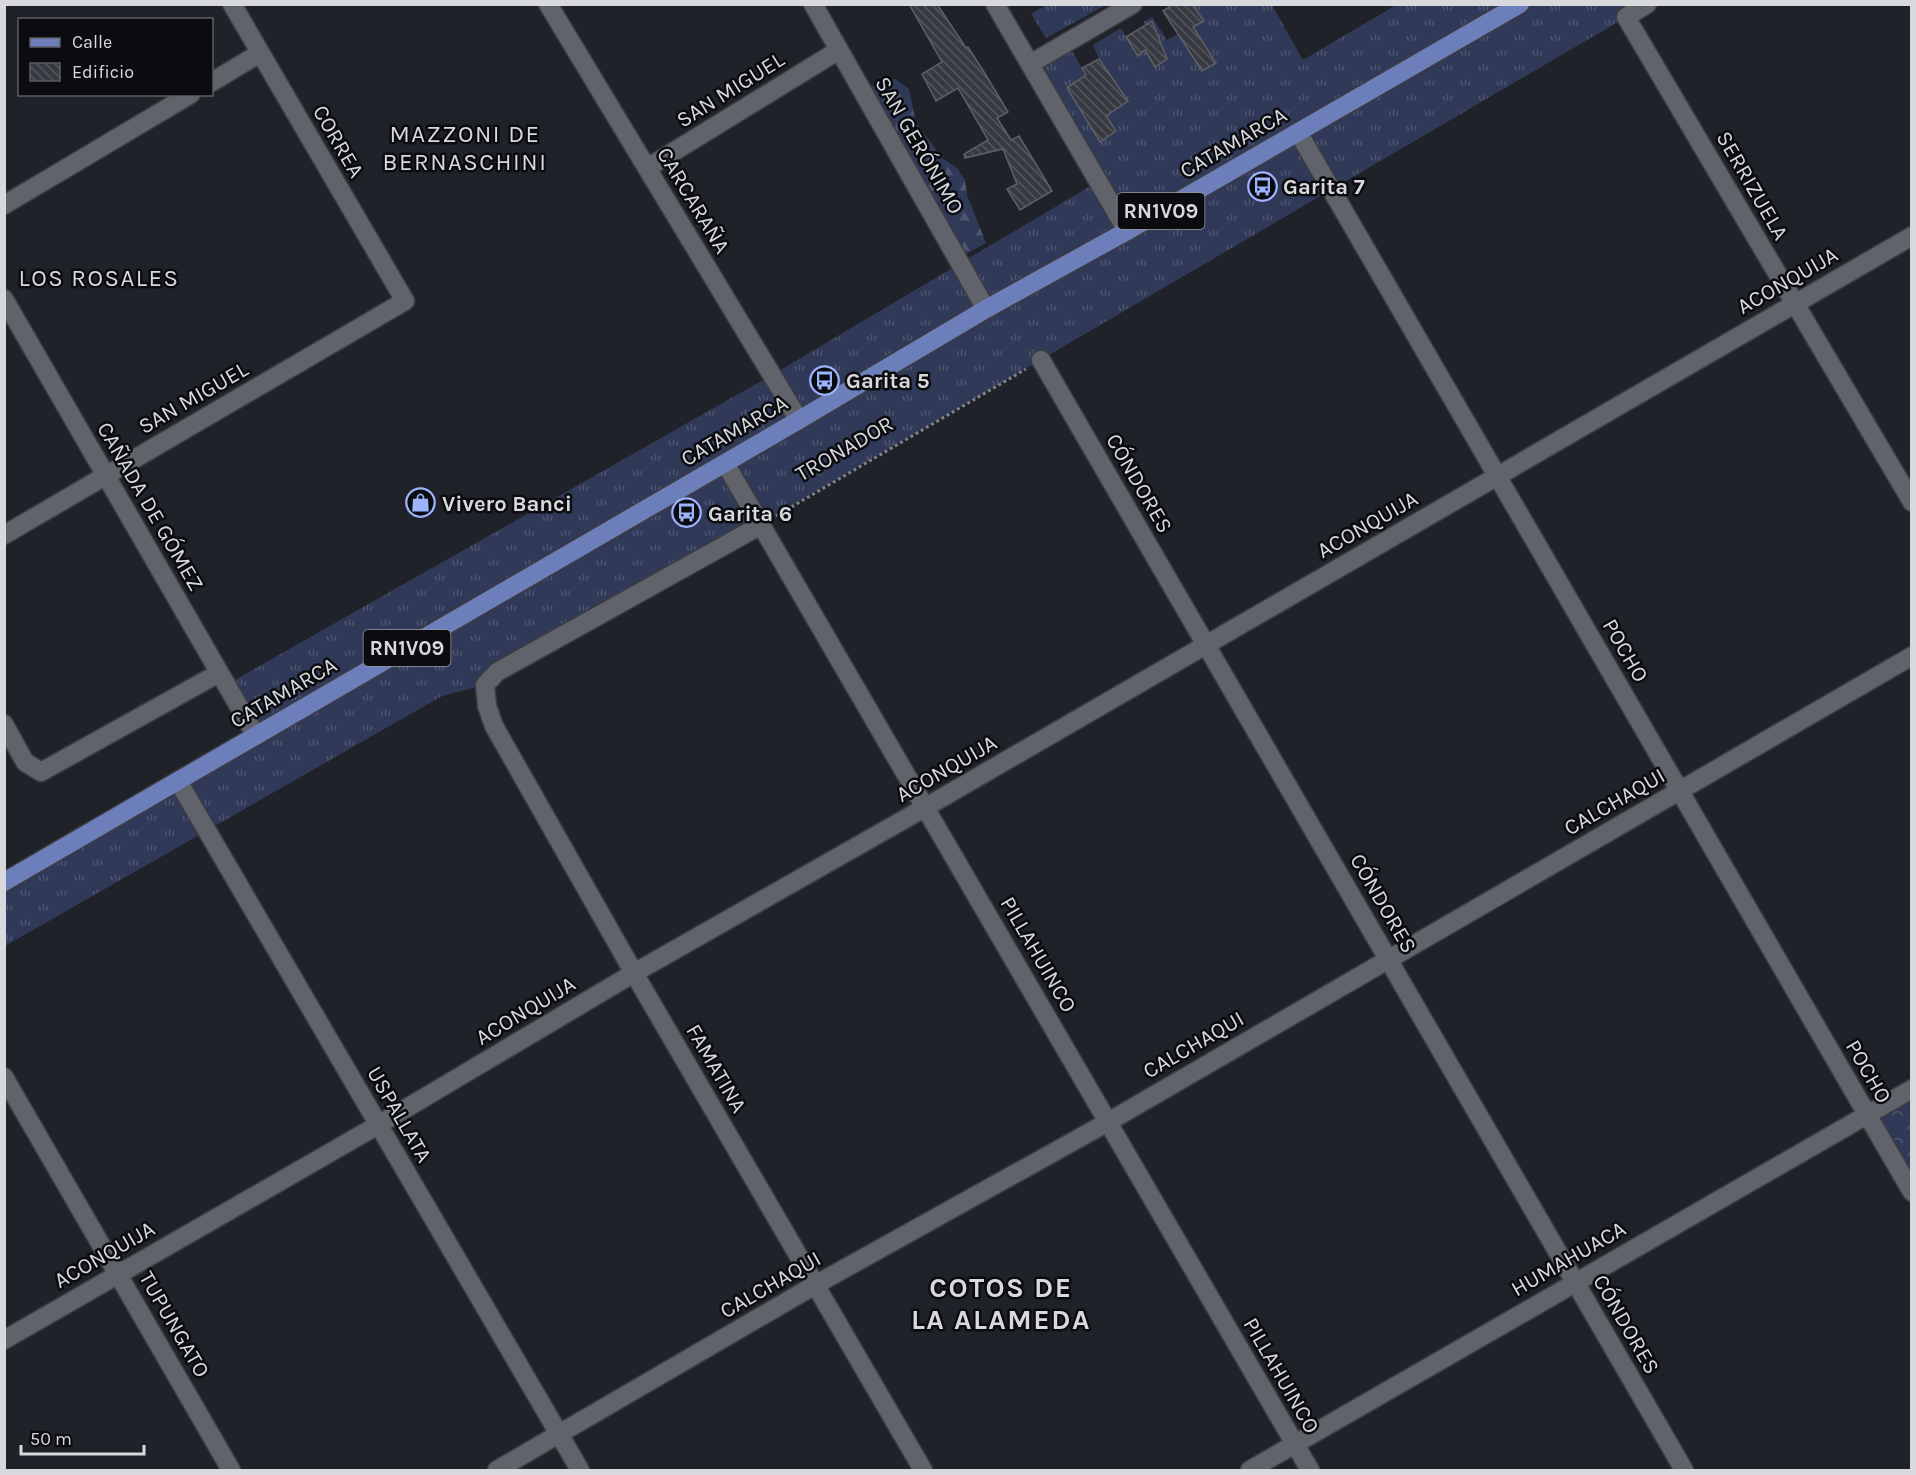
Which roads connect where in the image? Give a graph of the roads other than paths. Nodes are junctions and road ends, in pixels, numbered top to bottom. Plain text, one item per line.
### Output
1 (232, 4) edge
2 (548, 4) edge
3 (813, 4) edge
4 (995, 4) edge
5 (1133, 4) edge
6 (1520, 4) edge
7 (1647, 4) edge
8 (839, 50) junction
9 (261, 53) junction
10 (1030, 64) junction
11 (213, 81) edge
12 (188, 96) edge
13 (1298, 132) junction
14 (647, 168) junction
15 (4, 205) edge
16 (1127, 231) junction
17 (1911, 236) edge
18 (4, 299) edge
19 (405, 301) joint
20 (1795, 303) junction
21 (986, 309) junction
22 (1041, 360) road end
23 (799, 420) junction
24 (725, 463) junction
25 (106, 476) junction
26 (1497, 476) junction
27 (1911, 502) edge
28 (761, 525) junction
29 (4, 535) edge
30 (1206, 645) junction
31 (1911, 657) edge
32 (219, 673) junction
33 (4, 724) edge
34 (256, 736) junction
35 (178, 781) junction
36 (1679, 791) junction
37 (926, 807) junction
38 (4, 882) edge
39 (1388, 959) junction
40 (634, 973) junction
41 (4, 1077) edge
42 (1911, 1089) edge
43 (1865, 1114) junction
44 (1108, 1122) junction
45 (378, 1125) junction
46 (1911, 1192) edge
47 (118, 1274) junction
48 (1575, 1282) junction
49 (815, 1285) junction
50 (4, 1340) edge
51 (559, 1434) junction
52 (1295, 1444) junction
53 (231, 1470) edge
54 (497, 1470) edge
55 (580, 1470) edge
56 (923, 1470) edge
57 (1250, 1470) edge
58 (1310, 1470) edge
59 (1684, 1470) edge

1 - 9 street, CORREA
2 - 14 street, CARCARAÑA
3 - 8 street, SAN GERÓNIMO
4 - 10 street
5 - 10 street
6 - 13 main road, CATAMARCA / RN1V09
7 - 20 street, SERRIZUELA
8 - 14 street, SAN MIGUEL
8 - 21 street, SAN GERÓNIMO
9 - 11 street
9 - 19 street, CORREA
10 - 16 street
12 - 15 street
13 - 16 main road, CATAMARCA / RN1V09
13 - 26 street, POCHO
14 - 23 street, CARCARAÑA
16 - 21 main road, CATAMARCA / RN1V09
17 - 20 street, ACONQUIJA
18 - 25 street, CAÑADA DE GÓMEZ
19 - 25 street, SAN MIGUEL
20 - 26 street, ACONQUIJA
20 - 27 street, SERRIZUELA
21 - 23 main road, CATAMARCA / RN1V09
22 - 30 street, CÓNDORES
23 - 24 main road, CATAMARCA / RN1V09
24 - 28 street, PILLAHUINCO
24 - 34 main road, CATAMARCA / RN1V09
25 - 29 street, SAN MIGUEL
25 - 32 street, CAÑADA DE GÓMEZ
26 - 30 street, ACONQUIJA
26 - 36 street, POCHO
28 - 37 street, PILLAHUINCO
28 - 40 street, FAMATINA
30 - 37 street, ACONQUIJA
30 - 39 street, CÓNDORES
31 - 36 street, CALCHAQUI
32 - 33 street
32 - 34 street, CAÑADA DE GÓMEZ
34 - 35 main road, CATAMARCA / RN1V09
35 - 38 main road, CATAMARCA / RN1V09
35 - 45 street, USPALLATA
36 - 39 street, CALCHAQUI
36 - 43 street, POCHO
37 - 40 street, ACONQUIJA
37 - 44 street, PILLAHUINCO
39 - 44 street, CALCHAQUI
39 - 48 street, CÓNDORES
40 - 45 street, ACONQUIJA
40 - 49 street, FAMATINA
41 - 47 street, TUPUNGATO
42 - 43 street, HUMAHUACA
43 - 46 street, POCHO
43 - 48 street, HUMAHUACA
44 - 49 street, CALCHAQUI
44 - 52 street, PILLAHUINCO
45 - 47 street, ACONQUIJA
45 - 51 street, USPALLATA
47 - 50 street, ACONQUIJA
47 - 53 street, TUPUNGATO
48 - 52 street, HUMAHUACA
48 - 59 street, CÓNDORES
49 - 51 street, CALCHAQUI
49 - 56 street, FAMATINA
51 - 54 street, CALCHAQUI
51 - 55 street, USPALLATA
52 - 57 street, HUMAHUACA
52 - 58 street, PILLAHUINCO

